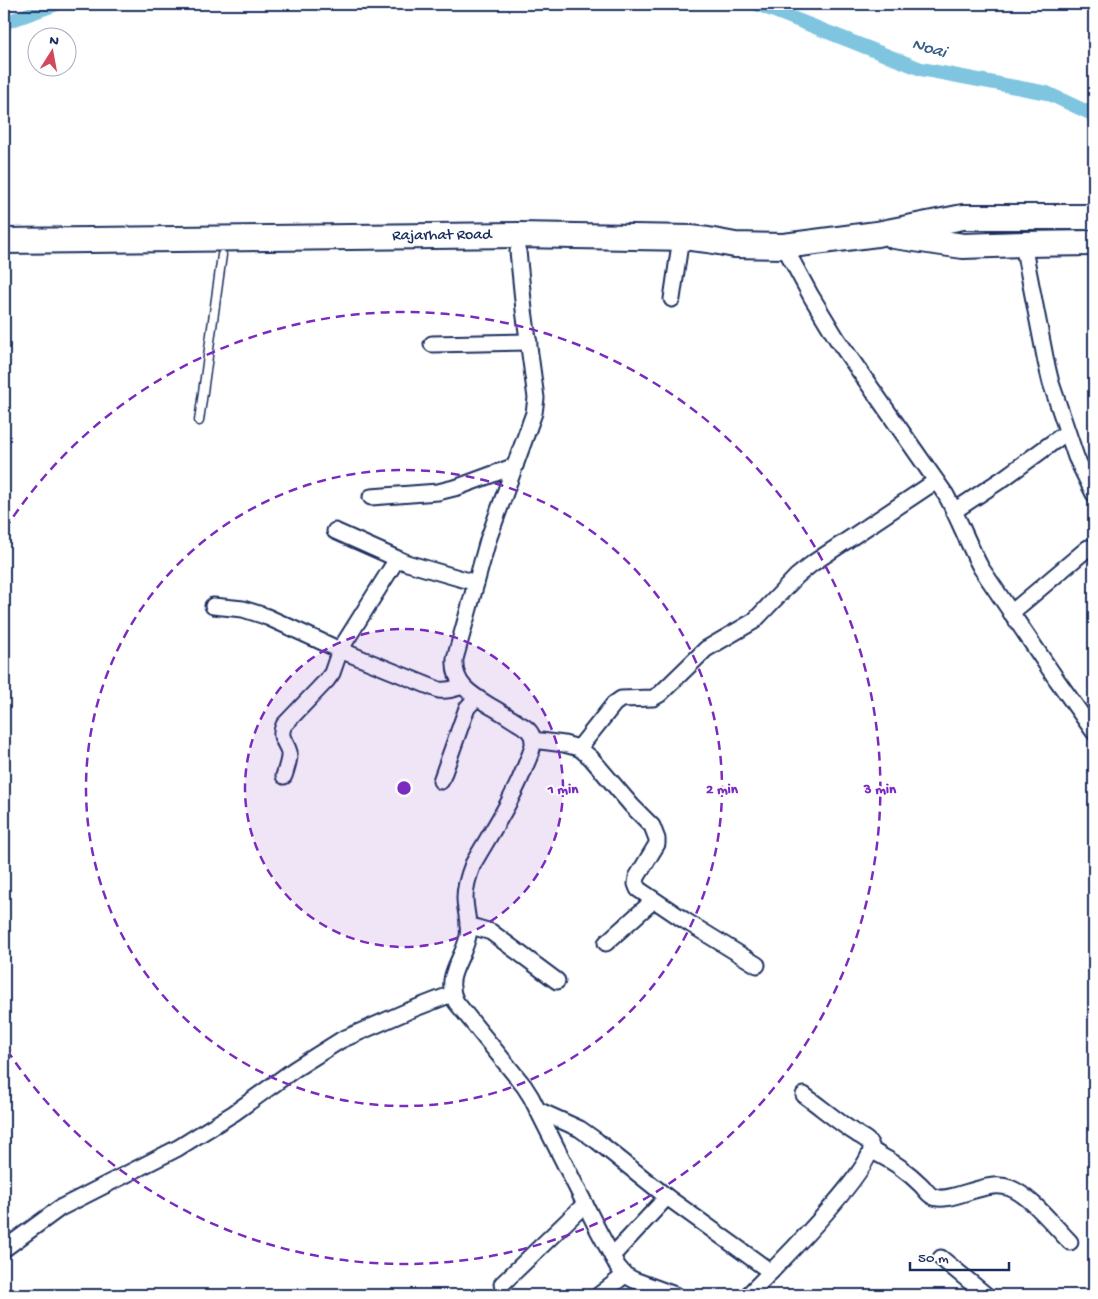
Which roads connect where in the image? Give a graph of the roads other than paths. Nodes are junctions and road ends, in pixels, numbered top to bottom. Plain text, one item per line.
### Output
1 (1094, 217) edge
2 (877, 234) junction
3 (4, 241) edge
4 (1034, 243) junction
5 (1094, 243) edge
6 (735, 245) junction
7 (784, 246) junction
8 (518, 250) junction
9 (679, 252) junction
10 (222, 255) junction
11 (4, 258) edge
12 (672, 299) dead end
13 (529, 342) junction
14 (432, 344) dead end
15 (199, 421) dead end
16 (1068, 432) junction
17 (515, 466) junction
18 (936, 481) junction
19 (1094, 494) edge
20 (371, 497) dead end
21 (954, 510) junction
22 (335, 531) dead end
23 (1088, 548) dead end
24 (397, 559) junction
25 (476, 583) junction
26 (213, 606) dead end
27 (1011, 613) junction
28 (340, 650) junction
29 (462, 686) junction
30 (476, 698) junction
31 (1094, 732) edge
32 (533, 740) junction
33 (578, 748) junction
34 (284, 776) dead end
35 (441, 781) dead end
36 (654, 900) junction
37 (468, 925) junction
38 (606, 943) dead end
39 (757, 965) dead end
40 (557, 981) dead end
41 (452, 994) junction
42 (804, 1095) dead end
43 (538, 1110) junction
44 (871, 1150) junction
45 (667, 1197) junction
46 (585, 1204) junction
47 (1070, 1242) dead end
48 (4, 1249) edge
49 (612, 1256) junction
50 (941, 1258) dead end
51 (771, 1272) junction
52 (625, 1275) junction
53 (502, 1284) dead end
54 (599, 1295) edge
55 (675, 1295) edge
56 (748, 1295) edge
57 (986, 1295) edge

1 - 2 main road
2 - 4 main road
2 - 7 main road, Rajarhat Road
3 - 6 main road, Rajarhat Road
4 - 5 main road
4 - 16 street
6 - 7 main road, Rajarhat Road
6 - 9 main road
7 - 18 street
8 - 9 main road
8 - 10 main road
8 - 13 street
9 - 12 street
10 - 11 main road
10 - 15 lane
13 - 14 street
13 - 17 street
16 - 19 street
16 - 21 street
17 - 20 street
17 - 25 street
18 - 21 street
18 - 33 street
21 - 27 street
22 - 24 street
23 - 27 street
24 - 25 street
24 - 28 street
25 - 29 street
26 - 28 street
27 - 31 street
28 - 29 street
28 - 34 street
29 - 30 street
30 - 32 street
30 - 35 street
32 - 33 street
32 - 37 street
33 - 36 street
36 - 38 street
36 - 39 street
37 - 40 street
37 - 41 street
41 - 43 street
41 - 48 street
42 - 44 street
43 - 45 street
43 - 46 street
44 - 47 street
44 - 51 street
45 - 49 street
45 - 51 street
46 - 49 street
46 - 53 street
49 - 52 street
50 - 57 street
51 - 56 street
52 - 54 street
52 - 55 street

